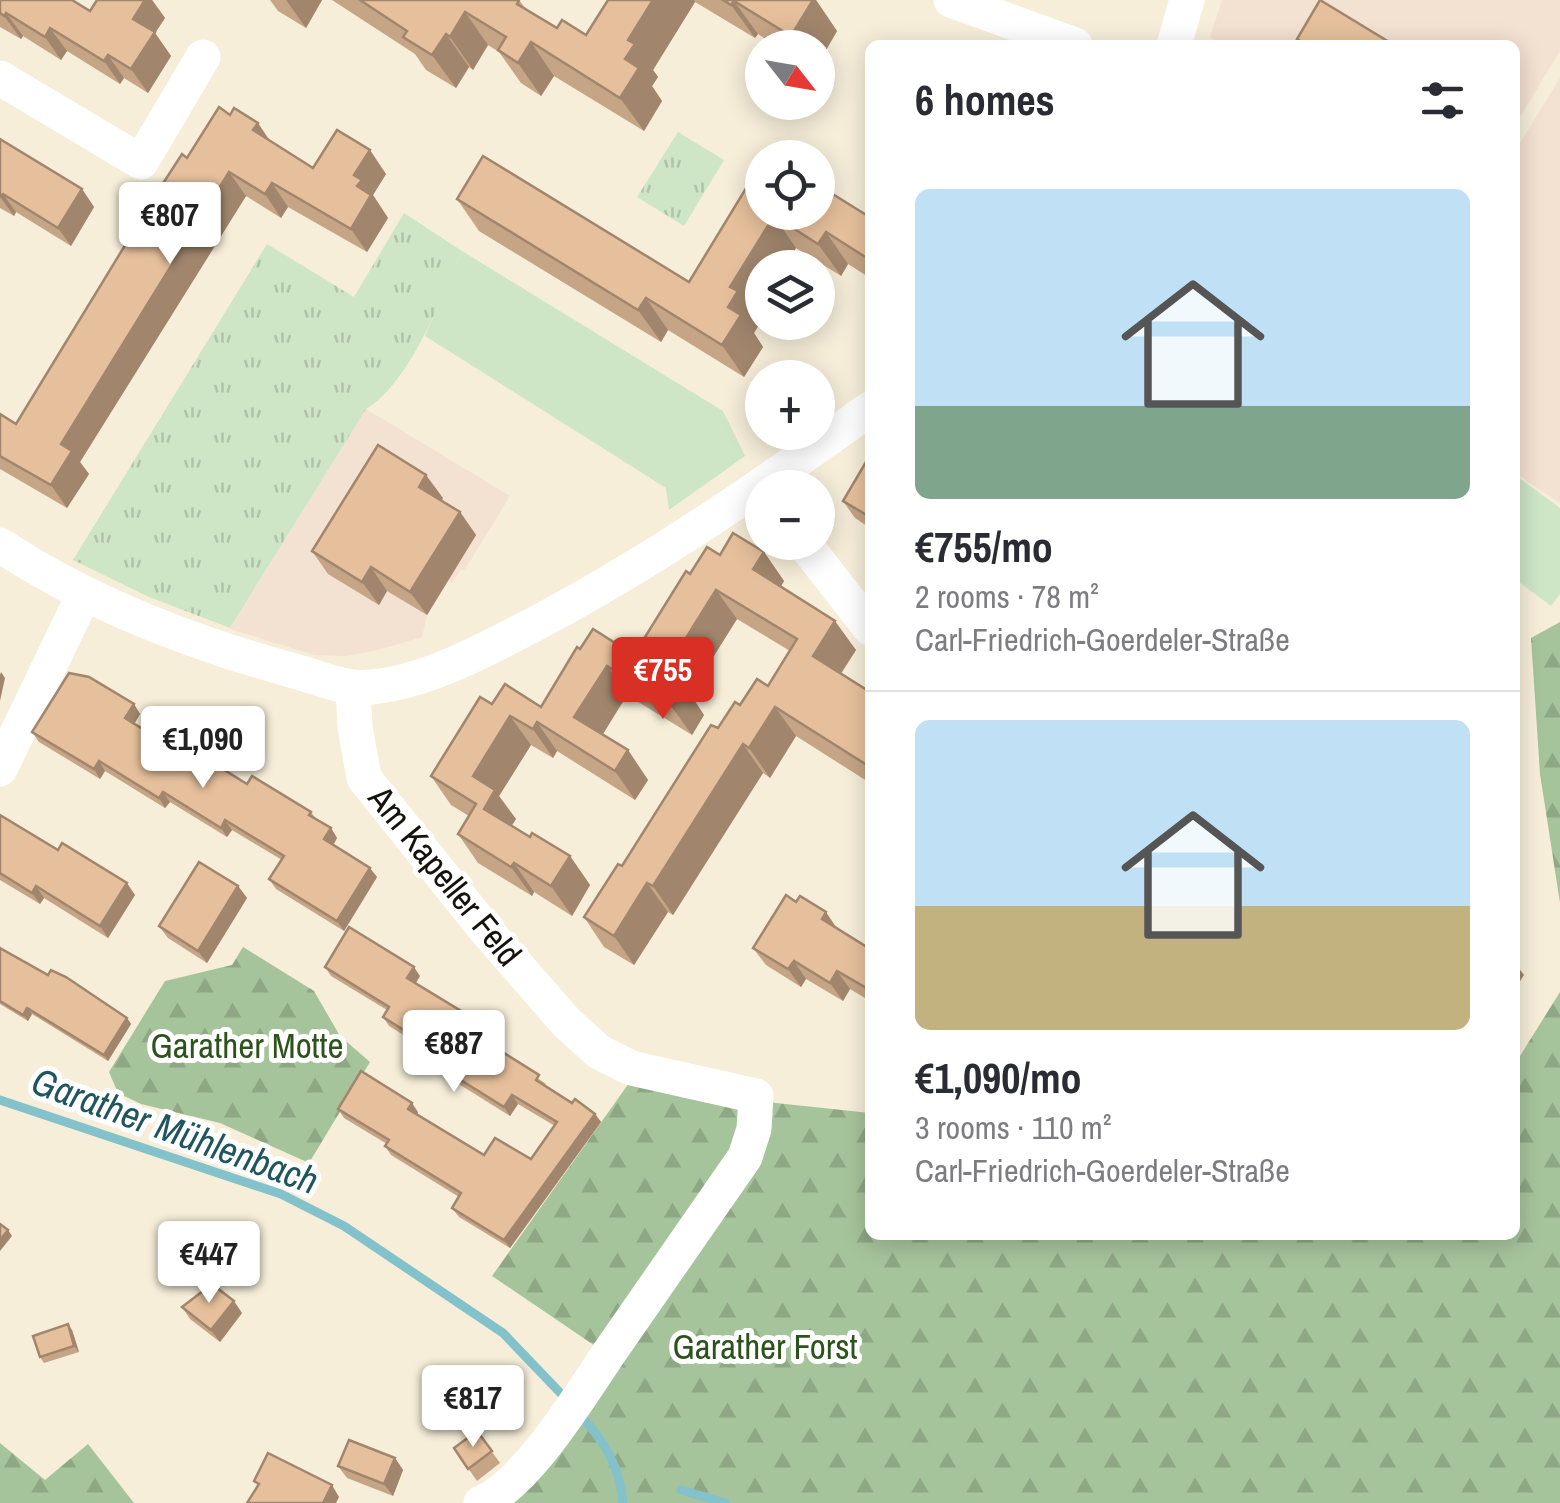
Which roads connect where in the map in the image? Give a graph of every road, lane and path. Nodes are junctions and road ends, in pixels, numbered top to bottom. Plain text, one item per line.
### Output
1 (951, 0) edge
2 (1187, 0) edge
3 (1060, 40) edge
4 (1175, 40) edge
5 (203, 58) dead end
6 (0, 78) edge
7 (865, 412) edge
8 (789, 470) edge
9 (745, 501) edge
10 (0, 545) edge
11 (817, 560) edge
12 (84, 594) junction
13 (865, 622) edge
14 (352, 688) junction
15 (0, 769) edge
16 (481, 1503) edge

1 - 3 street
2 - 4 street
5 - 6 street
7 - 8 street
9 - 14 street
10 - 12 street
11 - 13 street
12 - 14 street
12 - 15 street
14 - 16 street, Am Kapeller Feld

